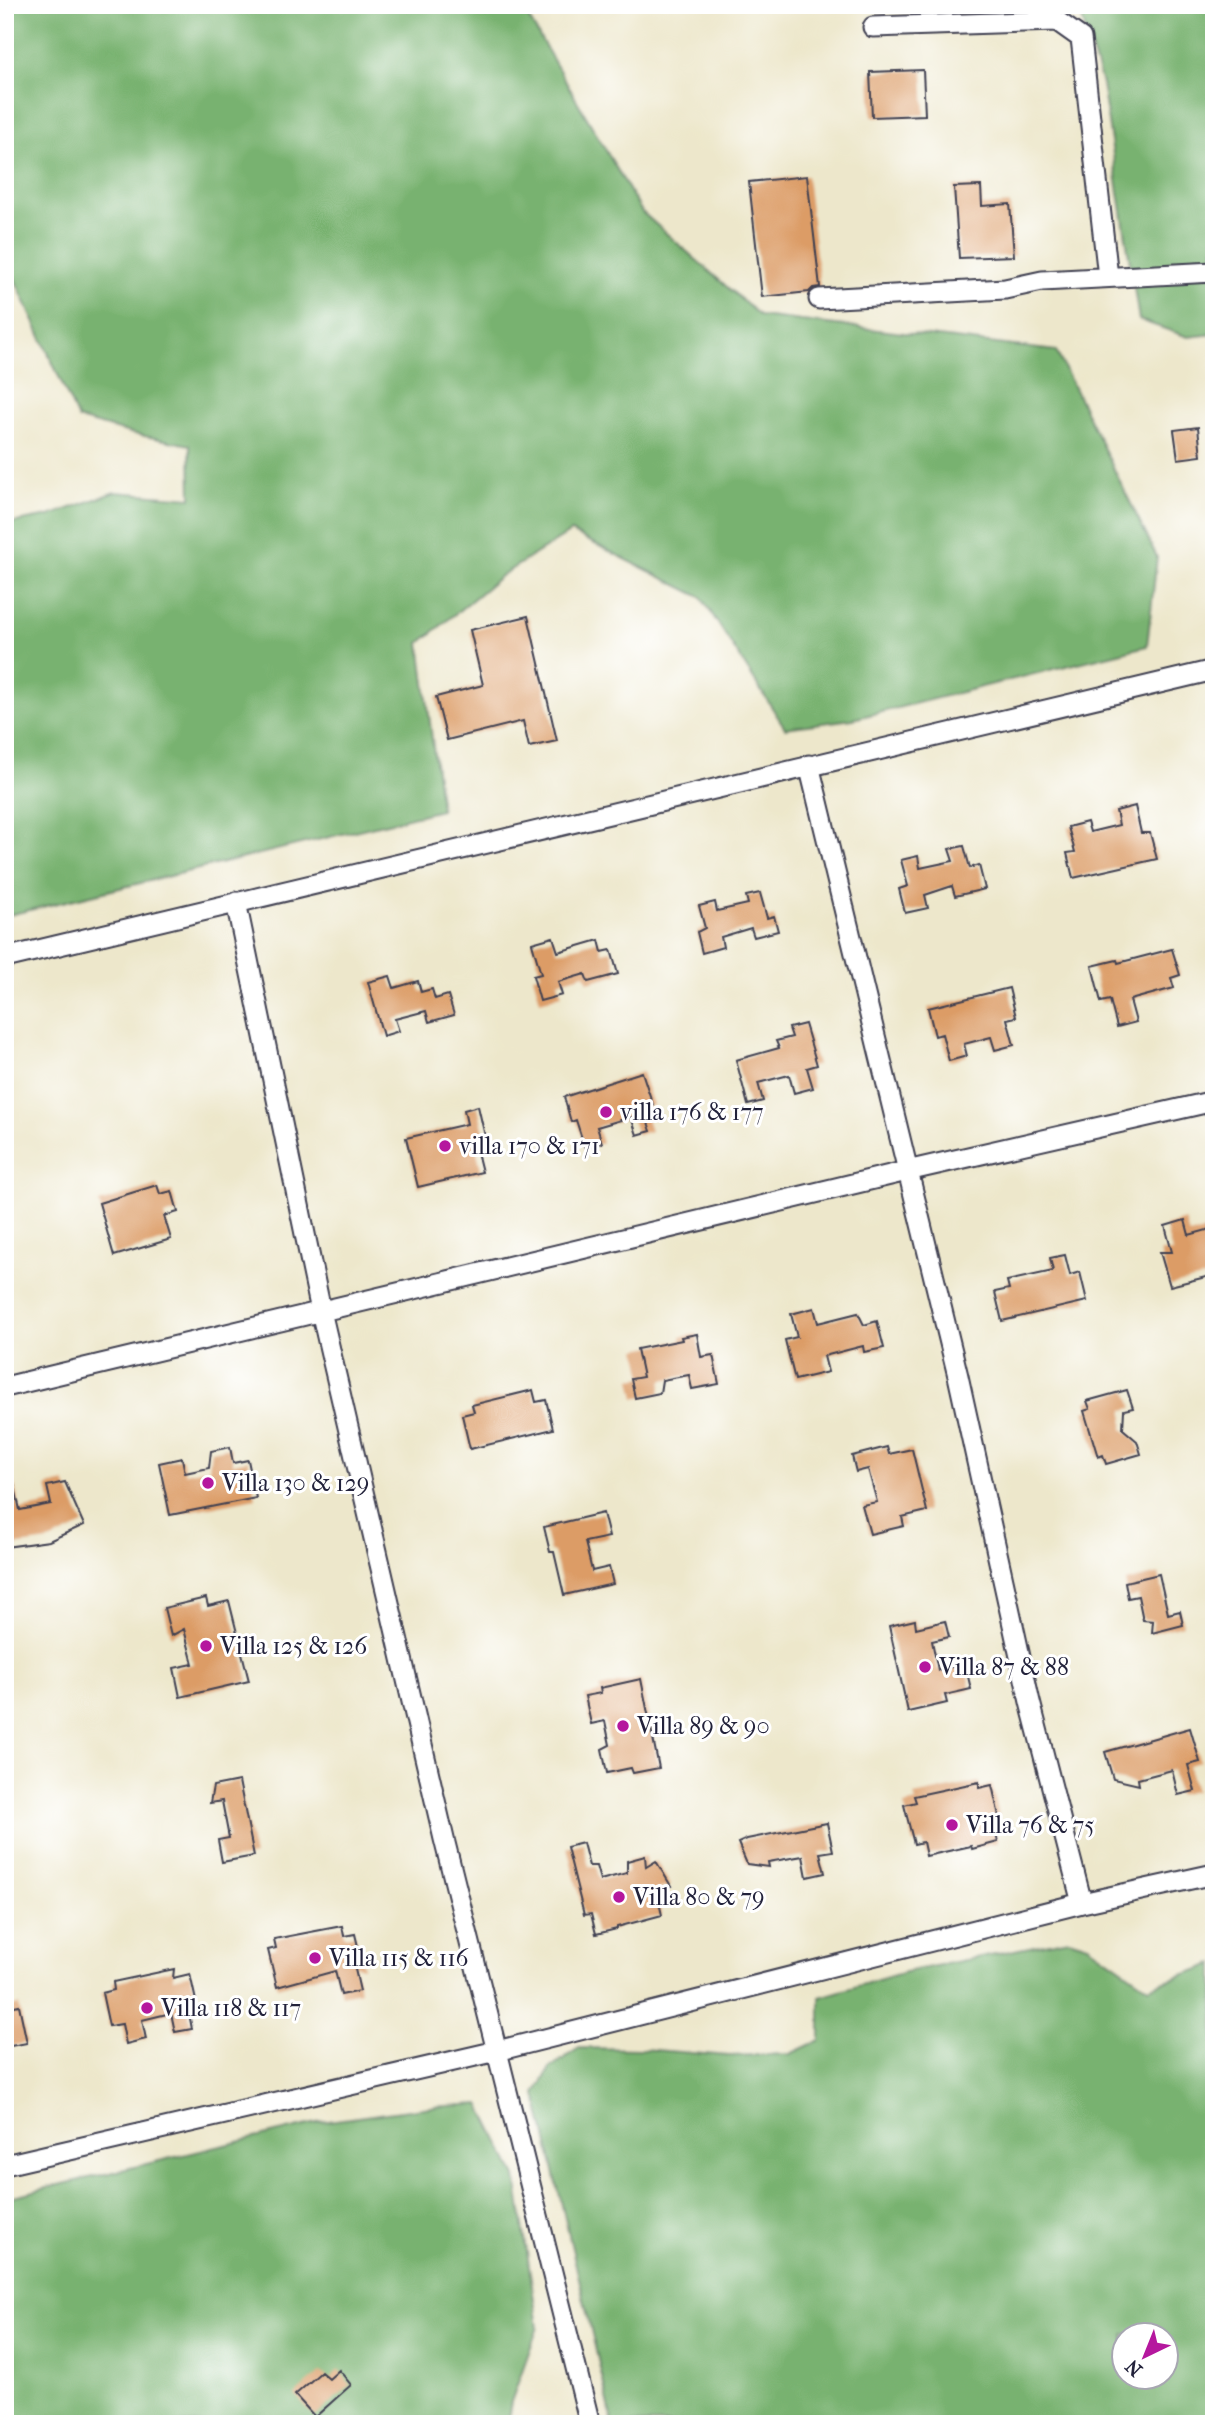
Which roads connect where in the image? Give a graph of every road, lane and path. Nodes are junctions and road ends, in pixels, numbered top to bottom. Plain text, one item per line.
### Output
1 (873, 27) dead end
2 (1214, 272) edge
3 (1108, 277) junction
4 (819, 299) dead end
5 (1214, 670) edge
6 (809, 765) junction
7 (236, 902) junction
8 (5, 958) edge
9 (1214, 1101) edge
10 (907, 1171) junction
11 (321, 1311) junction
12 (5, 1387) edge
13 (1214, 1874) edge
14 (1082, 1903) junction
15 (497, 2052) junction
16 (5, 2165) edge
17 (590, 2424) edge

1 - 3 street
2 - 3 street
3 - 4 street
5 - 6 street
6 - 7 street
6 - 10 street
7 - 8 street
7 - 11 street
9 - 10 street
10 - 11 street
10 - 14 street
11 - 12 street
11 - 15 street
13 - 14 street
14 - 15 street
15 - 16 street
15 - 17 street

